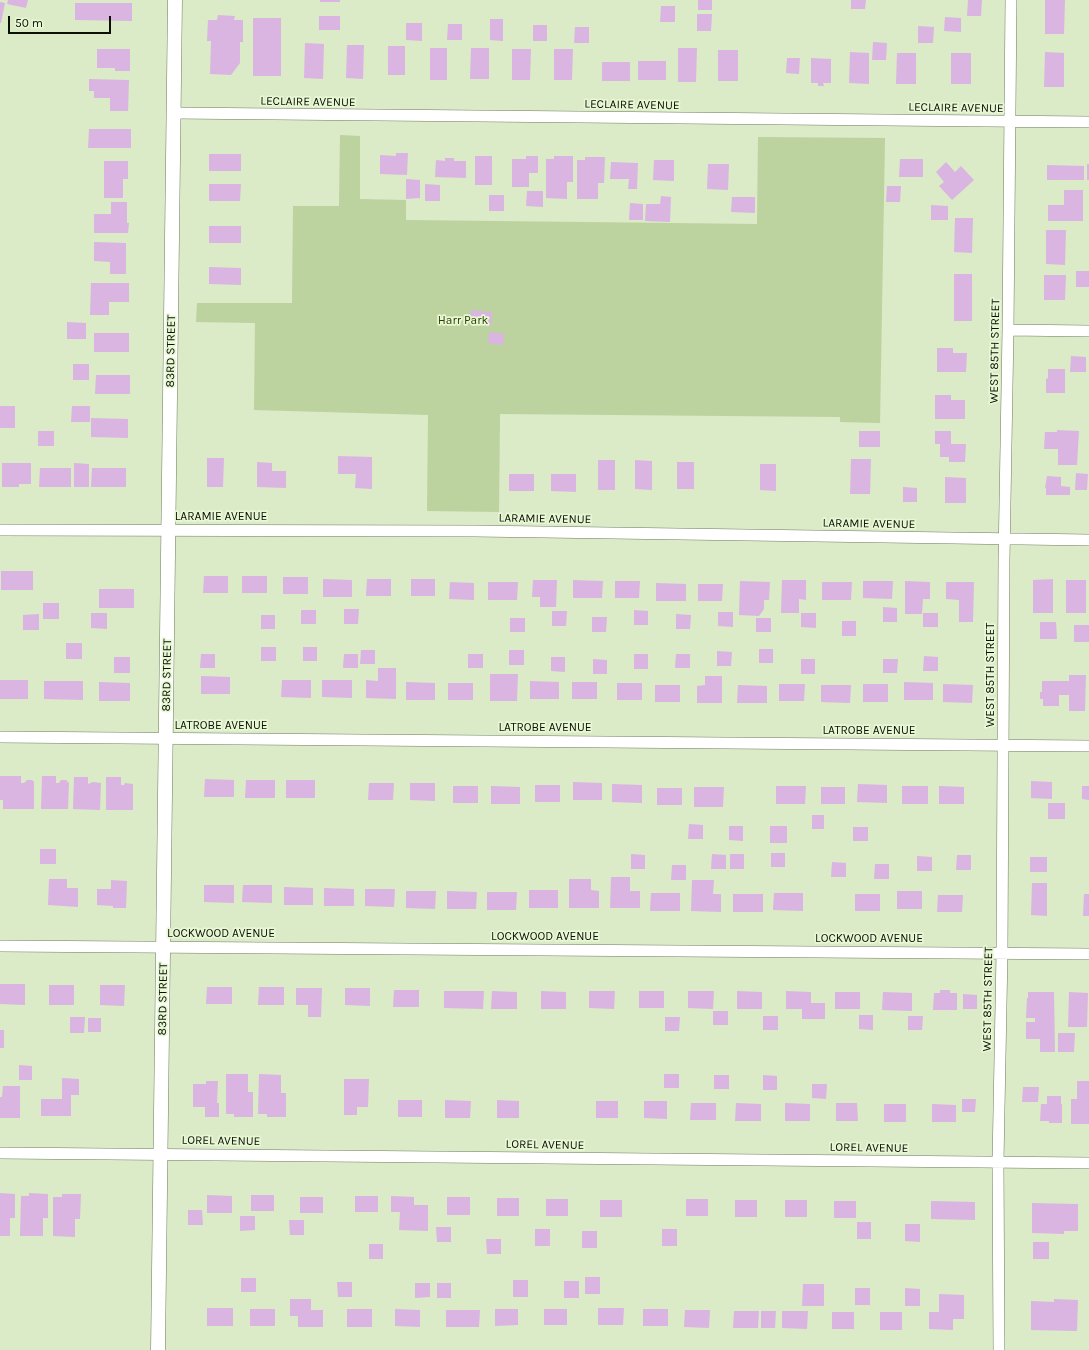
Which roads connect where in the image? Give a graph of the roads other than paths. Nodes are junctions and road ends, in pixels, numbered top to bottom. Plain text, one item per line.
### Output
1 (175, 0) edge
2 (1011, 0) edge
3 (174, 113) junction
4 (1010, 122) junction
5 (1089, 122) edge
6 (1008, 330) junction
7 (1089, 330) edge
8 (0, 530) edge
9 (169, 530) junction
10 (1005, 539) junction
11 (1089, 540) edge
12 (0, 737) edge
13 (166, 738) junction
14 (1003, 745) junction
15 (1089, 746) edge
16 (0, 946) edge
17 (164, 947) junction
18 (1002, 953) junction
19 (1089, 954) edge
20 (0, 1152) edge
21 (161, 1154) junction
22 (998, 1162) junction
23 (1089, 1163) edge
24 (158, 1350) edge
25 (999, 1350) edge

1 - 3 street, 83RD STREET
2 - 4 street, WEST 85TH STREET
3 - 4 street, LECLAIRE AVENUE
3 - 9 street, 83RD STREET
4 - 5 street, LECLAIRE AVENUE
4 - 6 street, WEST 85TH STREET
6 - 7 street
6 - 10 street, WEST 85TH STREET
8 - 9 street, LARAMIE AVENUE
9 - 10 street, LARAMIE AVENUE
9 - 13 street, 83RD STREET
10 - 11 street, LARAMIE AVENUE
10 - 14 street, WEST 85TH STREET
12 - 13 street, LATROBE AVENUE
13 - 14 street, LATROBE AVENUE
13 - 17 street, 83RD STREET
14 - 15 street, LATROBE AVENUE
14 - 18 street, WEST 85TH STREET
16 - 17 street, LOCKWOOD AVENUE
17 - 18 street, LOCKWOOD AVENUE
17 - 21 street, 83RD STREET
18 - 19 street, LOCKWOOD AVENUE
18 - 22 street, WEST 85TH STREET
20 - 21 street, LOREL AVENUE
21 - 22 street, LOREL AVENUE
21 - 24 street, 83RD STREET
22 - 23 street, LOREL AVENUE
22 - 25 street, WEST 85TH STREET

